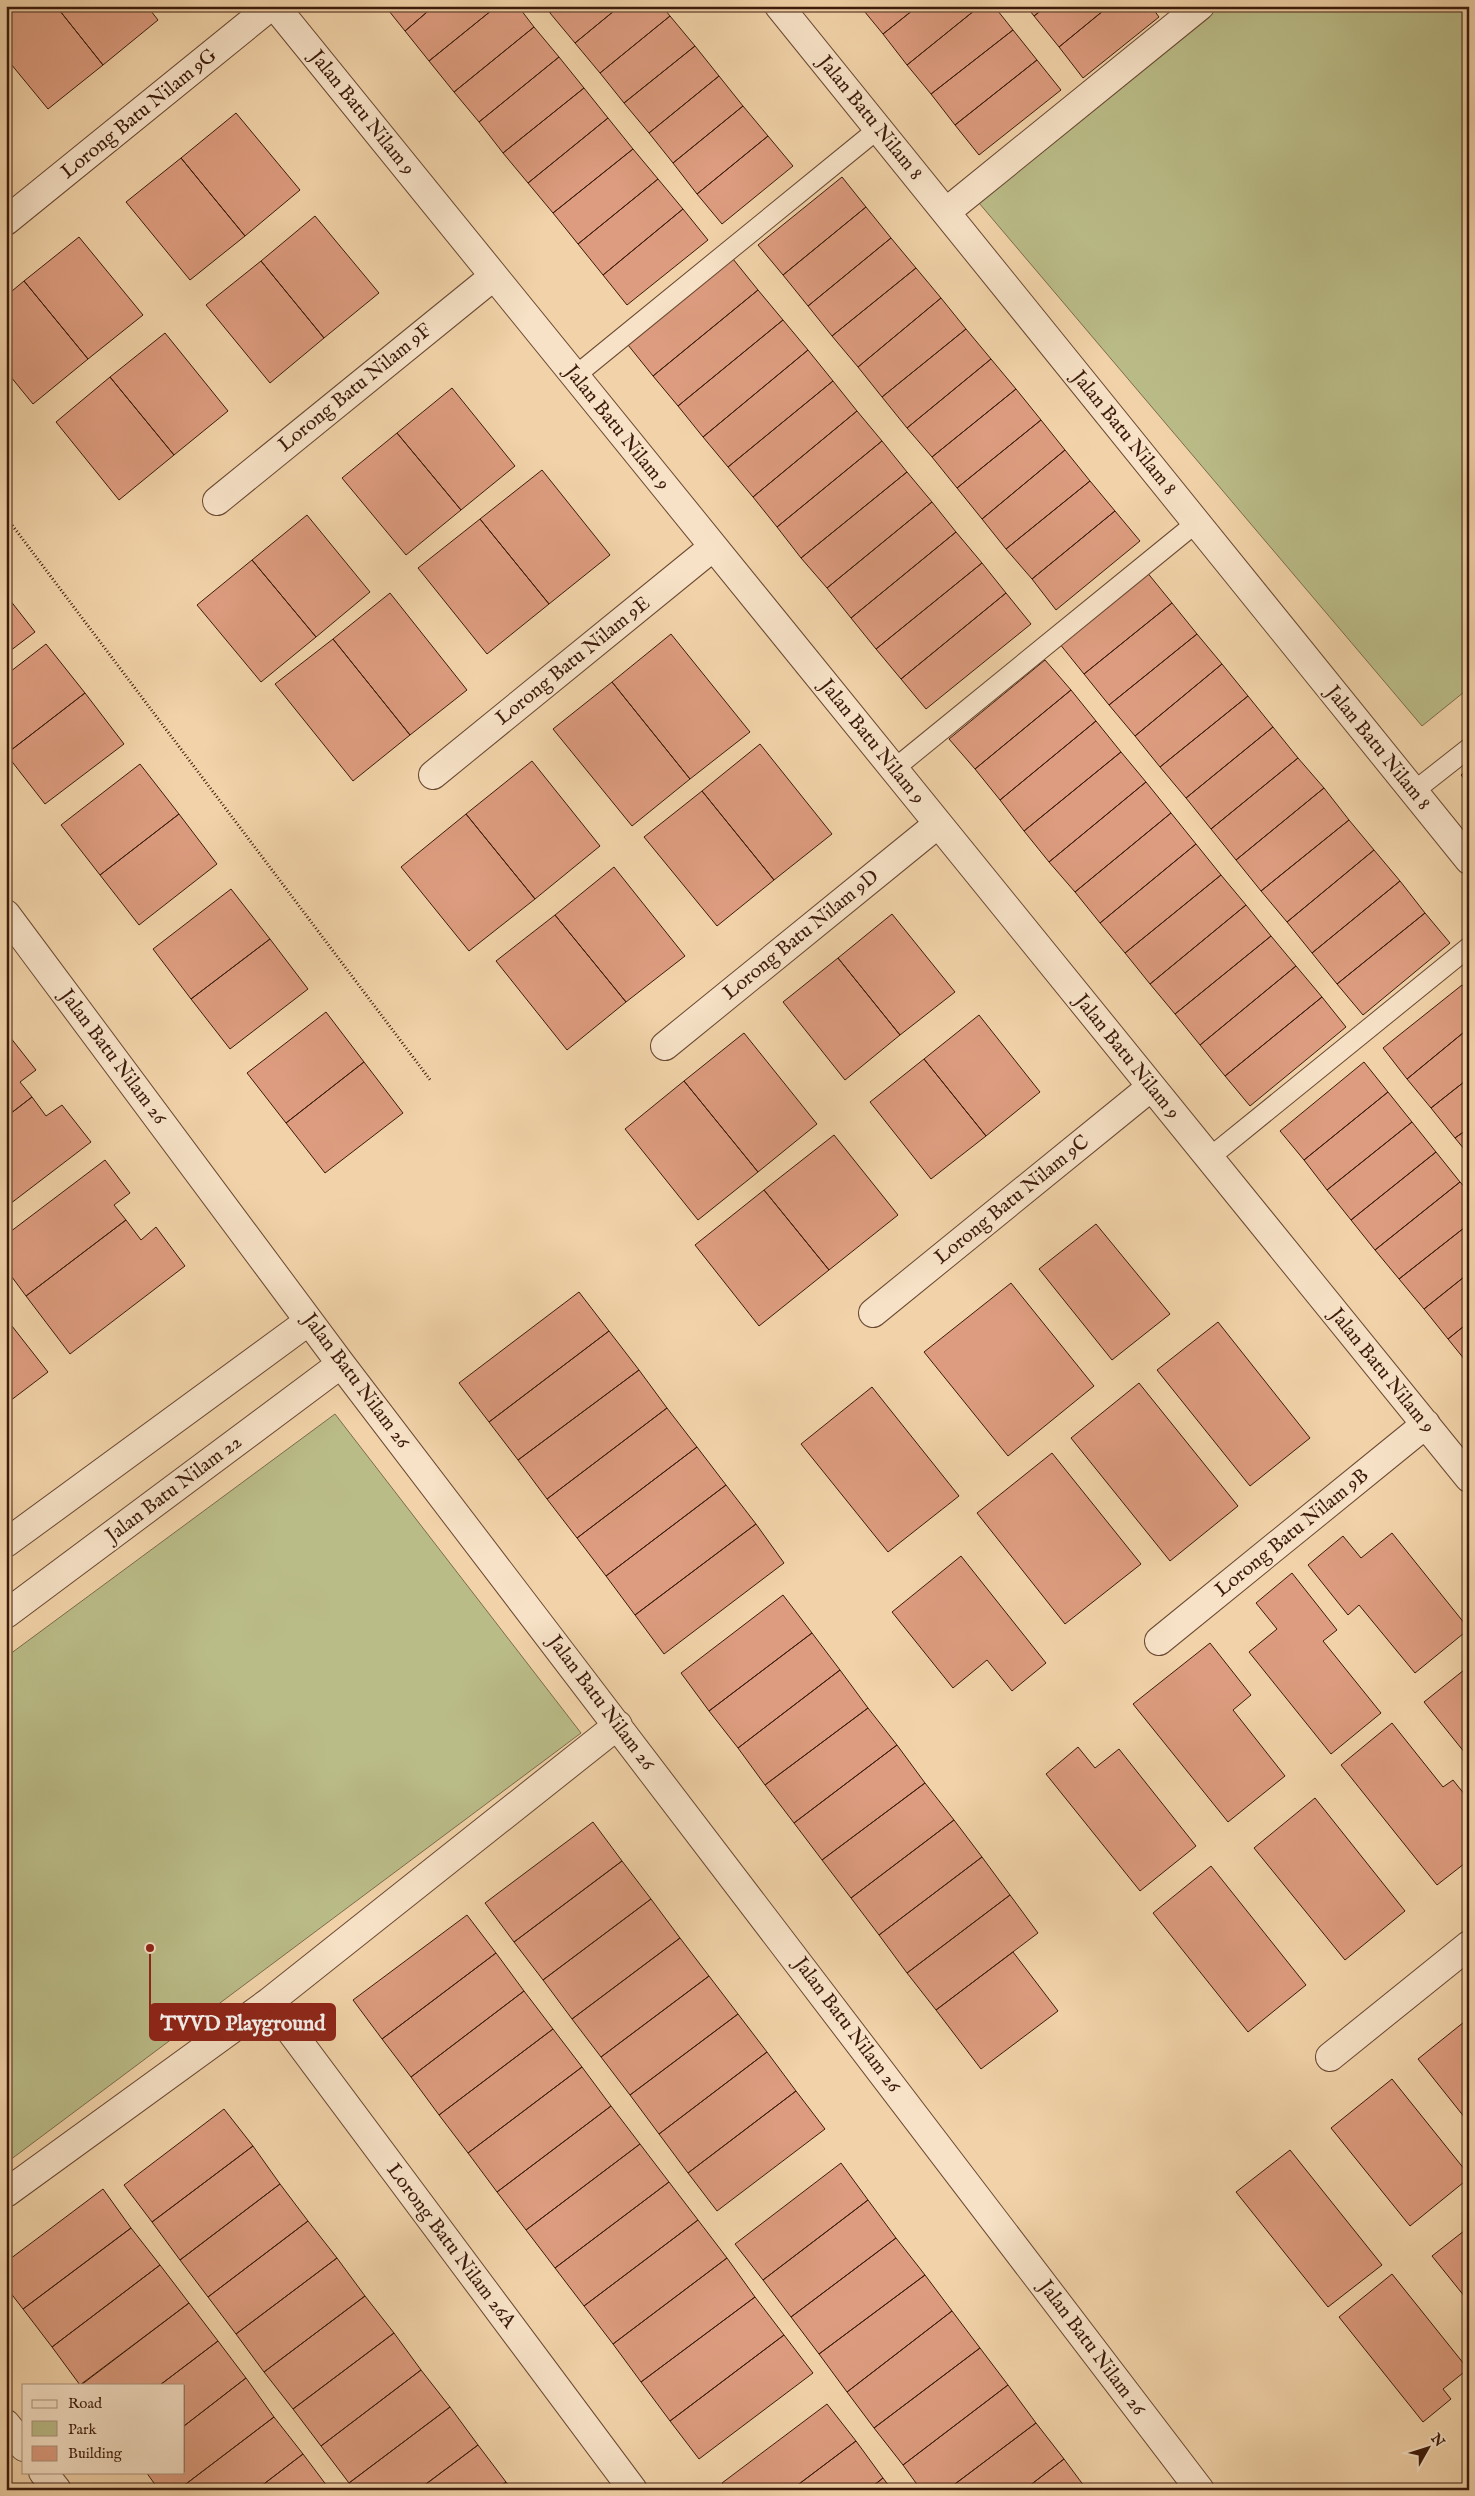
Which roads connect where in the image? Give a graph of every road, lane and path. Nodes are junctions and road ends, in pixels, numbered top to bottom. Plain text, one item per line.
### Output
1 (271, 6) edge
2 (275, 6) edge
3 (779, 6) edge
4 (1200, 6) edge
5 (878, 129) junction
6 (946, 212) junction
7 (6, 221) edge
8 (494, 276) junction
9 (575, 376) junction
10 (217, 501) dead end
11 (6, 517) edge
12 (1196, 522) junction
13 (713, 547) junction
14 (1469, 748) edge
15 (894, 769) junction
16 (433, 775) dead end
17 (1413, 792) junction
18 (938, 824) junction
19 (1469, 860) edge
20 (6, 914) edge
21 (1469, 947) edge
22 (665, 1046) dead end
23 (431, 1081) dead end
24 (1152, 1087) junction
25 (1209, 1158) junction
26 (873, 1313) dead end
27 (310, 1321) junction
28 (341, 1364) junction
29 (1426, 1424) junction
30 (1469, 1478) edge
31 (6, 1543) edge
32 (6, 1614) edge
33 (1159, 1641) dead end
34 (618, 1725) junction
35 (1469, 1945) edge
36 (269, 2002) junction
37 (1330, 2057) dead end
38 (6, 2193) edge
39 (6, 2424) edge
40 (22, 2444) edge
41 (45, 2474) edge
42 (57, 2490) edge
43 (633, 2490) edge
44 (1200, 2490) edge

1 - 7 street, Lorong Batu Nilam 9G
2 - 8 street, Jalan Batu Nilam 9
3 - 5 street, Jalan Batu Nilam 8
4 - 6 street
5 - 6 street, Jalan Batu Nilam 8
5 - 9 lane
6 - 12 street, Jalan Batu Nilam 8
8 - 9 street, Jalan Batu Nilam 9
8 - 10 street, Lorong Batu Nilam 9F
9 - 13 street, Jalan Batu Nilam 9
11 - 23 path
12 - 15 lane
12 - 17 street, Jalan Batu Nilam 8
13 - 15 street, Jalan Batu Nilam 9
13 - 16 street, Lorong Batu Nilam 9E
14 - 17 lane
15 - 18 street, Jalan Batu Nilam 9
17 - 19 street, Jalan Batu Nilam 8
18 - 22 street, Lorong Batu Nilam 9D
18 - 24 street, Jalan Batu Nilam 9
20 - 27 street, Jalan Batu Nilam 26
21 - 25 lane
24 - 25 street, Jalan Batu Nilam 9
24 - 26 street, Lorong Batu Nilam 9C
25 - 29 street, Jalan Batu Nilam 9
27 - 28 street, Jalan Batu Nilam 26
27 - 31 street
28 - 32 street, Jalan Batu Nilam 22
28 - 34 street, Jalan Batu Nilam 26
29 - 30 street, Jalan Batu Nilam 9
29 - 33 street, Lorong Batu Nilam 9B
34 - 36 street
34 - 44 street, Jalan Batu Nilam 26
35 - 37 street
36 - 38 street
36 - 43 street, Lorong Batu Nilam 26A
39 - 40 street
41 - 42 street

